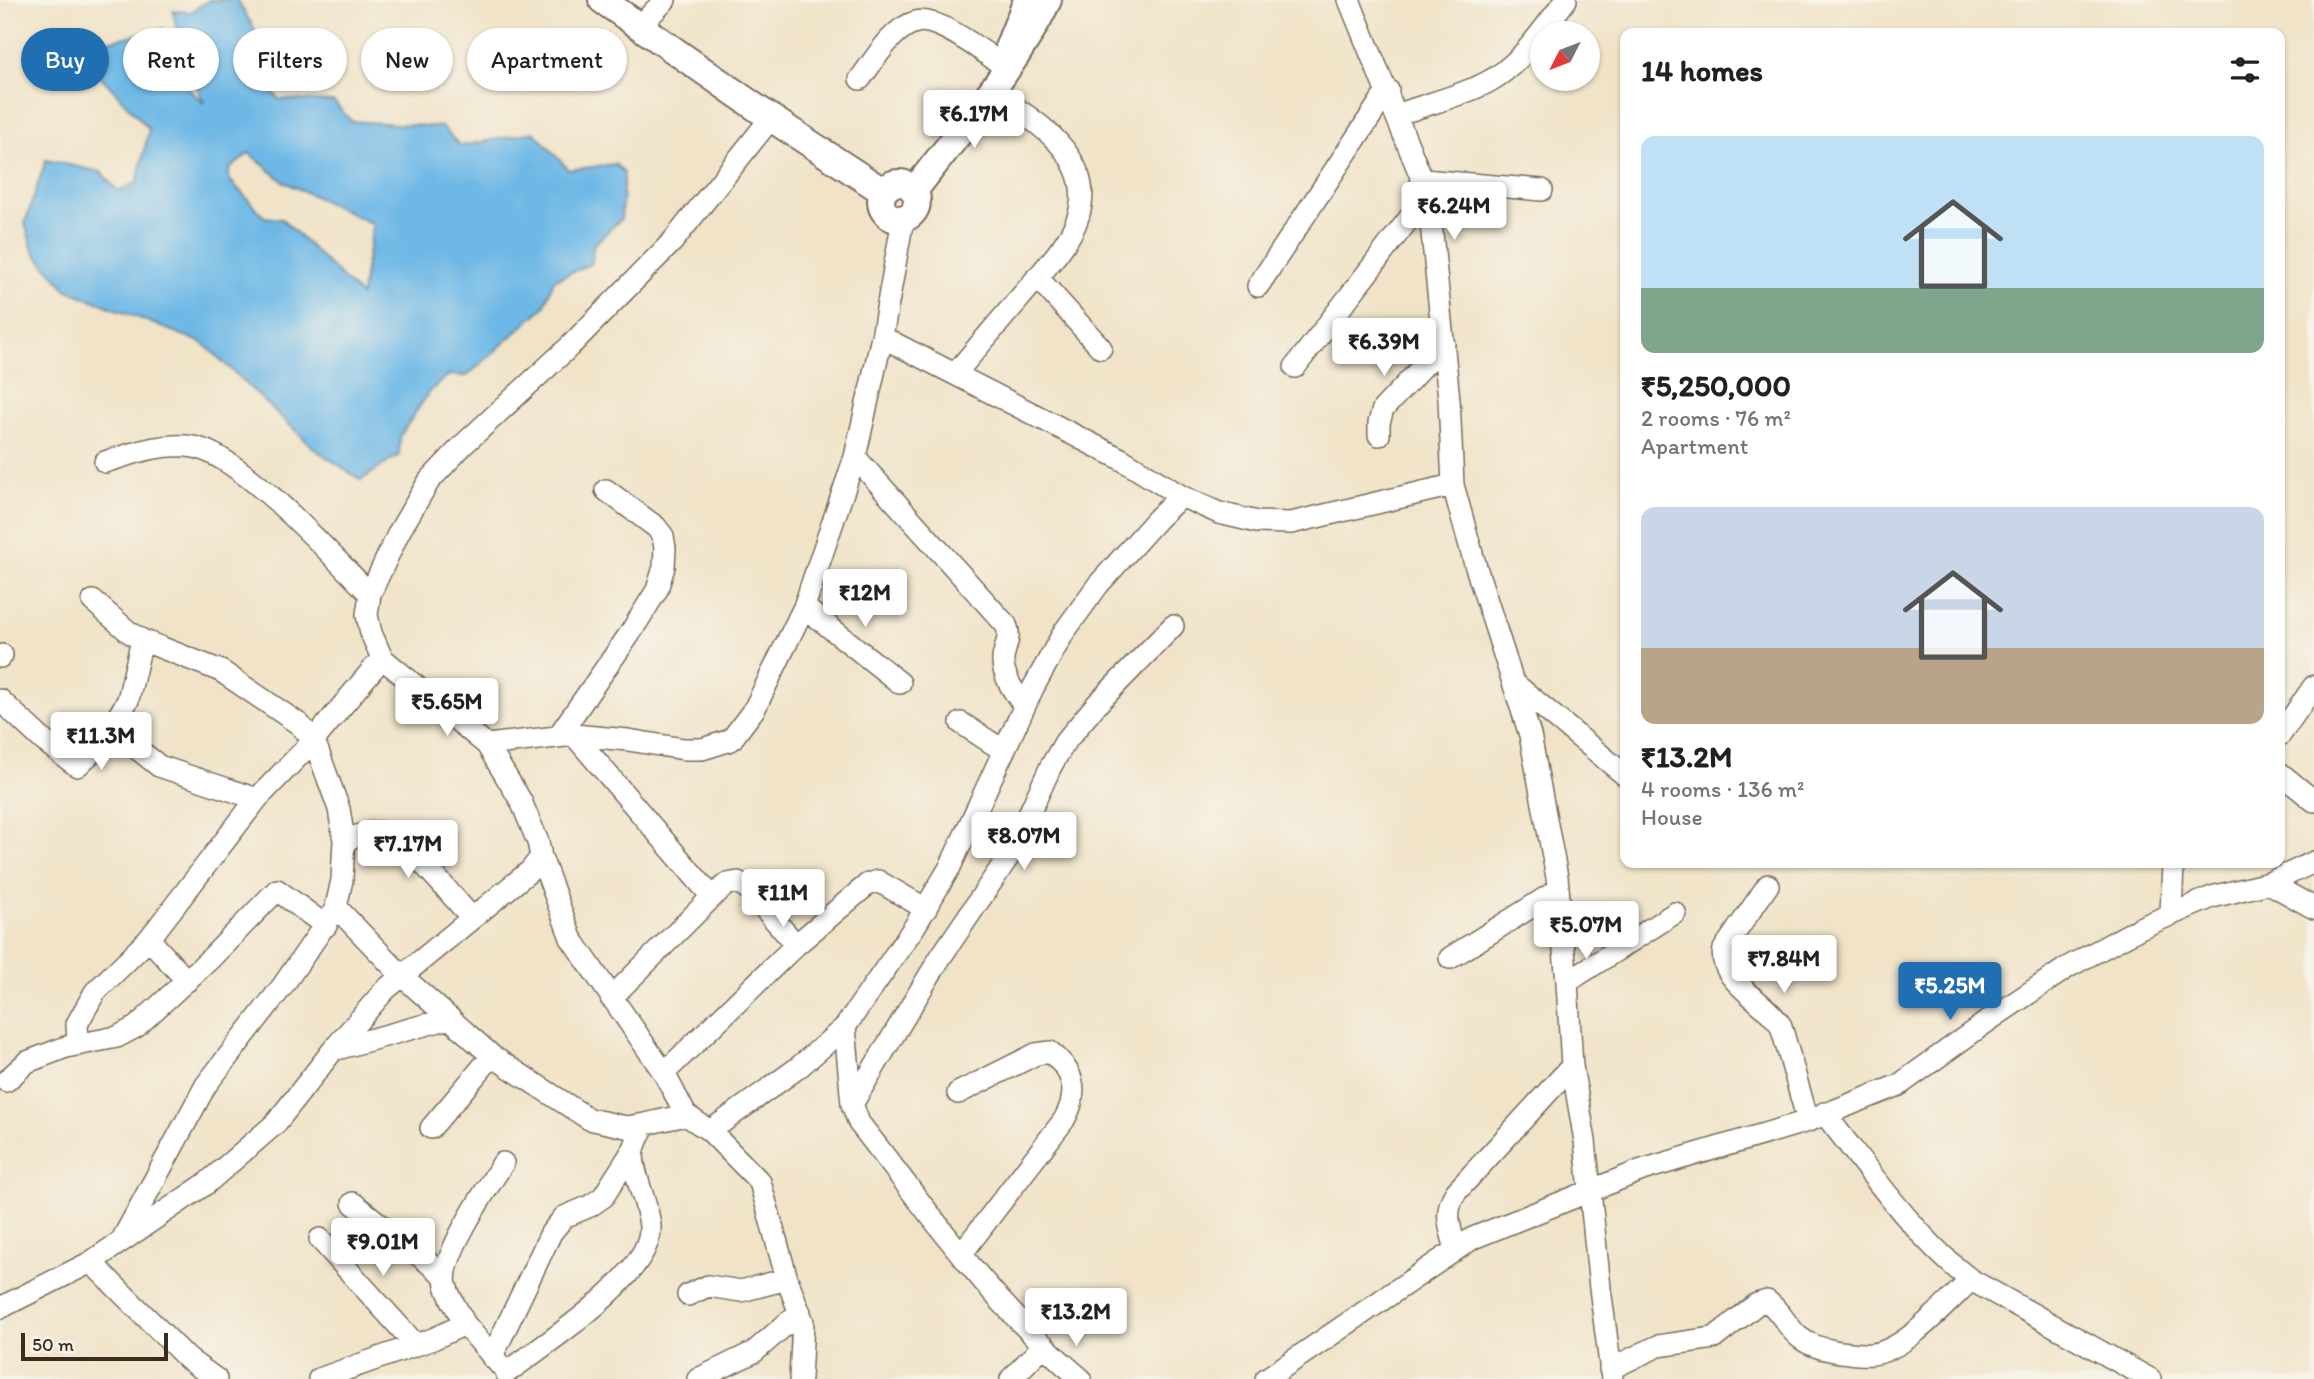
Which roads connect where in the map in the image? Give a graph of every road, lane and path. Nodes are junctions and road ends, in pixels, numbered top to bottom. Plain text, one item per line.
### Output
1 (602, 0) edge
2 (665, 0) edge
3 (1027, 0) edge
4 (1048, 0) edge
5 (1566, 0) edge
6 (1353, 1) edge
7 (640, 26) junction
8 (860, 79) dead end
9 (997, 79) junction
10 (1388, 90) junction
11 (1397, 115) junction
12 (771, 118) junction
13 (1426, 187) junction
14 (1542, 190) dead end
15 (914, 191) junction
16 (884, 192) junction
17 (903, 219) junction
18 (1037, 277) junction
19 (1258, 286) dead end
20 (883, 337) junction
21 (1444, 344) junction
22 (1101, 348) dead end
23 (1295, 367) dead end
24 (955, 374) junction
25 (1379, 435) dead end
26 (855, 457) junction
27 (105, 462) dead end
28 (1453, 485) junction
29 (606, 490) dead end
30 (1181, 496) junction
31 (370, 594) junction
32 (93, 601) dead end
33 (804, 607) junction
34 (1173, 626) dead end
35 (142, 640) junction
36 (382, 658) junction
37 (900, 683) dead end
38 (1515, 684) junction
39 (2314, 686) edge
40 (0, 700) edge
41 (1024, 706) junction
42 (961, 723) dead end
43 (111, 728) junction
44 (2285, 728) edge
45 (566, 735) junction
46 (314, 740) junction
47 (487, 745) junction
48 (1004, 751) junction
49 (1620, 771) edge
50 (2285, 777) edge
51 (257, 799) junction
52 (2314, 801) edge
53 (344, 840) junction
54 (541, 857) junction
55 (2314, 862) edge
56 (2173, 868) edge
57 (2269, 883) junction
58 (1768, 885) dead end
59 (1558, 890) junction
60 (712, 897) junction
61 (336, 907) junction
62 (2314, 908) edge
63 (926, 909) junction
64 (1675, 913) dead end
65 (2171, 914) junction
66 (471, 917) junction
67 (326, 926) junction
68 (149, 939) junction
69 (796, 945) junction
70 (1450, 958) dead end
71 (401, 975) junction
72 (187, 981) junction
73 (1567, 982) junction
74 (611, 998) junction
75 (450, 1018) junction
76 (845, 1027) junction
77 (78, 1045) junction
78 (333, 1050) junction
79 (492, 1056) junction
80 (1572, 1066) junction
81 (664, 1073) junction
82 (6, 1081) dead end
83 (958, 1093) dead end
84 (852, 1104) junction
85 (685, 1115) junction
86 (1816, 1117) junction
87 (645, 1124) junction
88 (431, 1128) dead end
89 (710, 1131) junction
90 (633, 1150) junction
91 (503, 1163) dead end
92 (1590, 1191) junction
93 (353, 1203) dead end
94 (320, 1239) dead end
95 (120, 1243) junction
96 (1456, 1249) junction
97 (962, 1253) junction
98 (91, 1262) junction
99 (445, 1276) junction
100 (787, 1279) junction
101 (1970, 1280) junction
102 (688, 1295) dead end
103 (0, 1308) edge
104 (800, 1312) junction
105 (465, 1324) junction
106 (416, 1345) junction
107 (1044, 1345) junction
108 (502, 1369) edge
109 (1611, 1374) edge
110 (214, 1378) edge
111 (319, 1379) edge
112 (698, 1379) edge
113 (800, 1379) edge
114 (1011, 1379) edge
115 (1081, 1379) edge
116 (1266, 1379) edge
117 (2150, 1379) edge

1 - 7 main road
2 - 7 street
3 - 9 main road
4 - 9 main road
5 - 11 street
6 - 10 street
7 - 12 main road
8 - 9 street
9 - 15 main road
9 - 18 street
10 - 11 street
10 - 19 street
11 - 13 street
12 - 16 main road
12 - 31 street
13 - 14 street
13 - 21 street
13 - 23 street
15 - 16 main road
15 - 17 main road
16 - 17 main road
17 - 20 street
18 - 22 street
18 - 24 street
20 - 24 street
20 - 26 street
21 - 25 street
21 - 28 street
24 - 30 street
26 - 33 street
26 - 41 street
27 - 31 street
28 - 30 street
28 - 38 street
29 - 45 street
30 - 41 street
31 - 36 street
32 - 35 street
33 - 37 street
33 - 45 street
34 - 84 street
35 - 43 street
35 - 46 street
36 - 46 street
36 - 47 street
38 - 49 street
38 - 59 street
39 - 44 street
40 - 43 street
41 - 48 street
42 - 48 street
43 - 51 street
45 - 47 street
45 - 60 street
46 - 51 street
46 - 53 street
47 - 54 street
48 - 63 street
50 - 52 street
51 - 68 street
53 - 61 street
53 - 66 street
54 - 66 street
54 - 74 street
55 - 57 street
56 - 65 street
57 - 62 street
57 - 65 street
58 - 86 street
59 - 70 street
59 - 73 street
60 - 69 street
60 - 74 street
61 - 67 street
61 - 71 street
63 - 69 street
63 - 76 street
64 - 73 street
65 - 86 street
66 - 71 street
67 - 72 street
67 - 95 street
68 - 72 street
68 - 77 street
69 - 81 street
71 - 75 street
71 - 78 street
72 - 77 street
73 - 80 street
74 - 81 street
75 - 78 street
75 - 79 street
76 - 84 street
76 - 89 street
77 - 82 street
78 - 95 street
79 - 87 street
79 - 88 street
80 - 92 street
80 - 96 street
81 - 85 street
83 - 97 street
84 - 97 street
85 - 87 street
85 - 89 street
86 - 92 street
86 - 101 street
87 - 90 street
89 - 100 street
90 - 108 street
90 - 108 street
91 - 99 street
92 - 96 street
92 - 109 street
93 - 99 street
94 - 106 street
95 - 98 street
96 - 116 street
97 - 107 street
98 - 103 street
98 - 110 street
99 - 105 street
100 - 102 street
100 - 104 street
101 - 109 street
101 - 117 street
104 - 112 street
104 - 113 street
105 - 106 street
105 - 108 street
106 - 111 street
107 - 114 street
107 - 115 street

